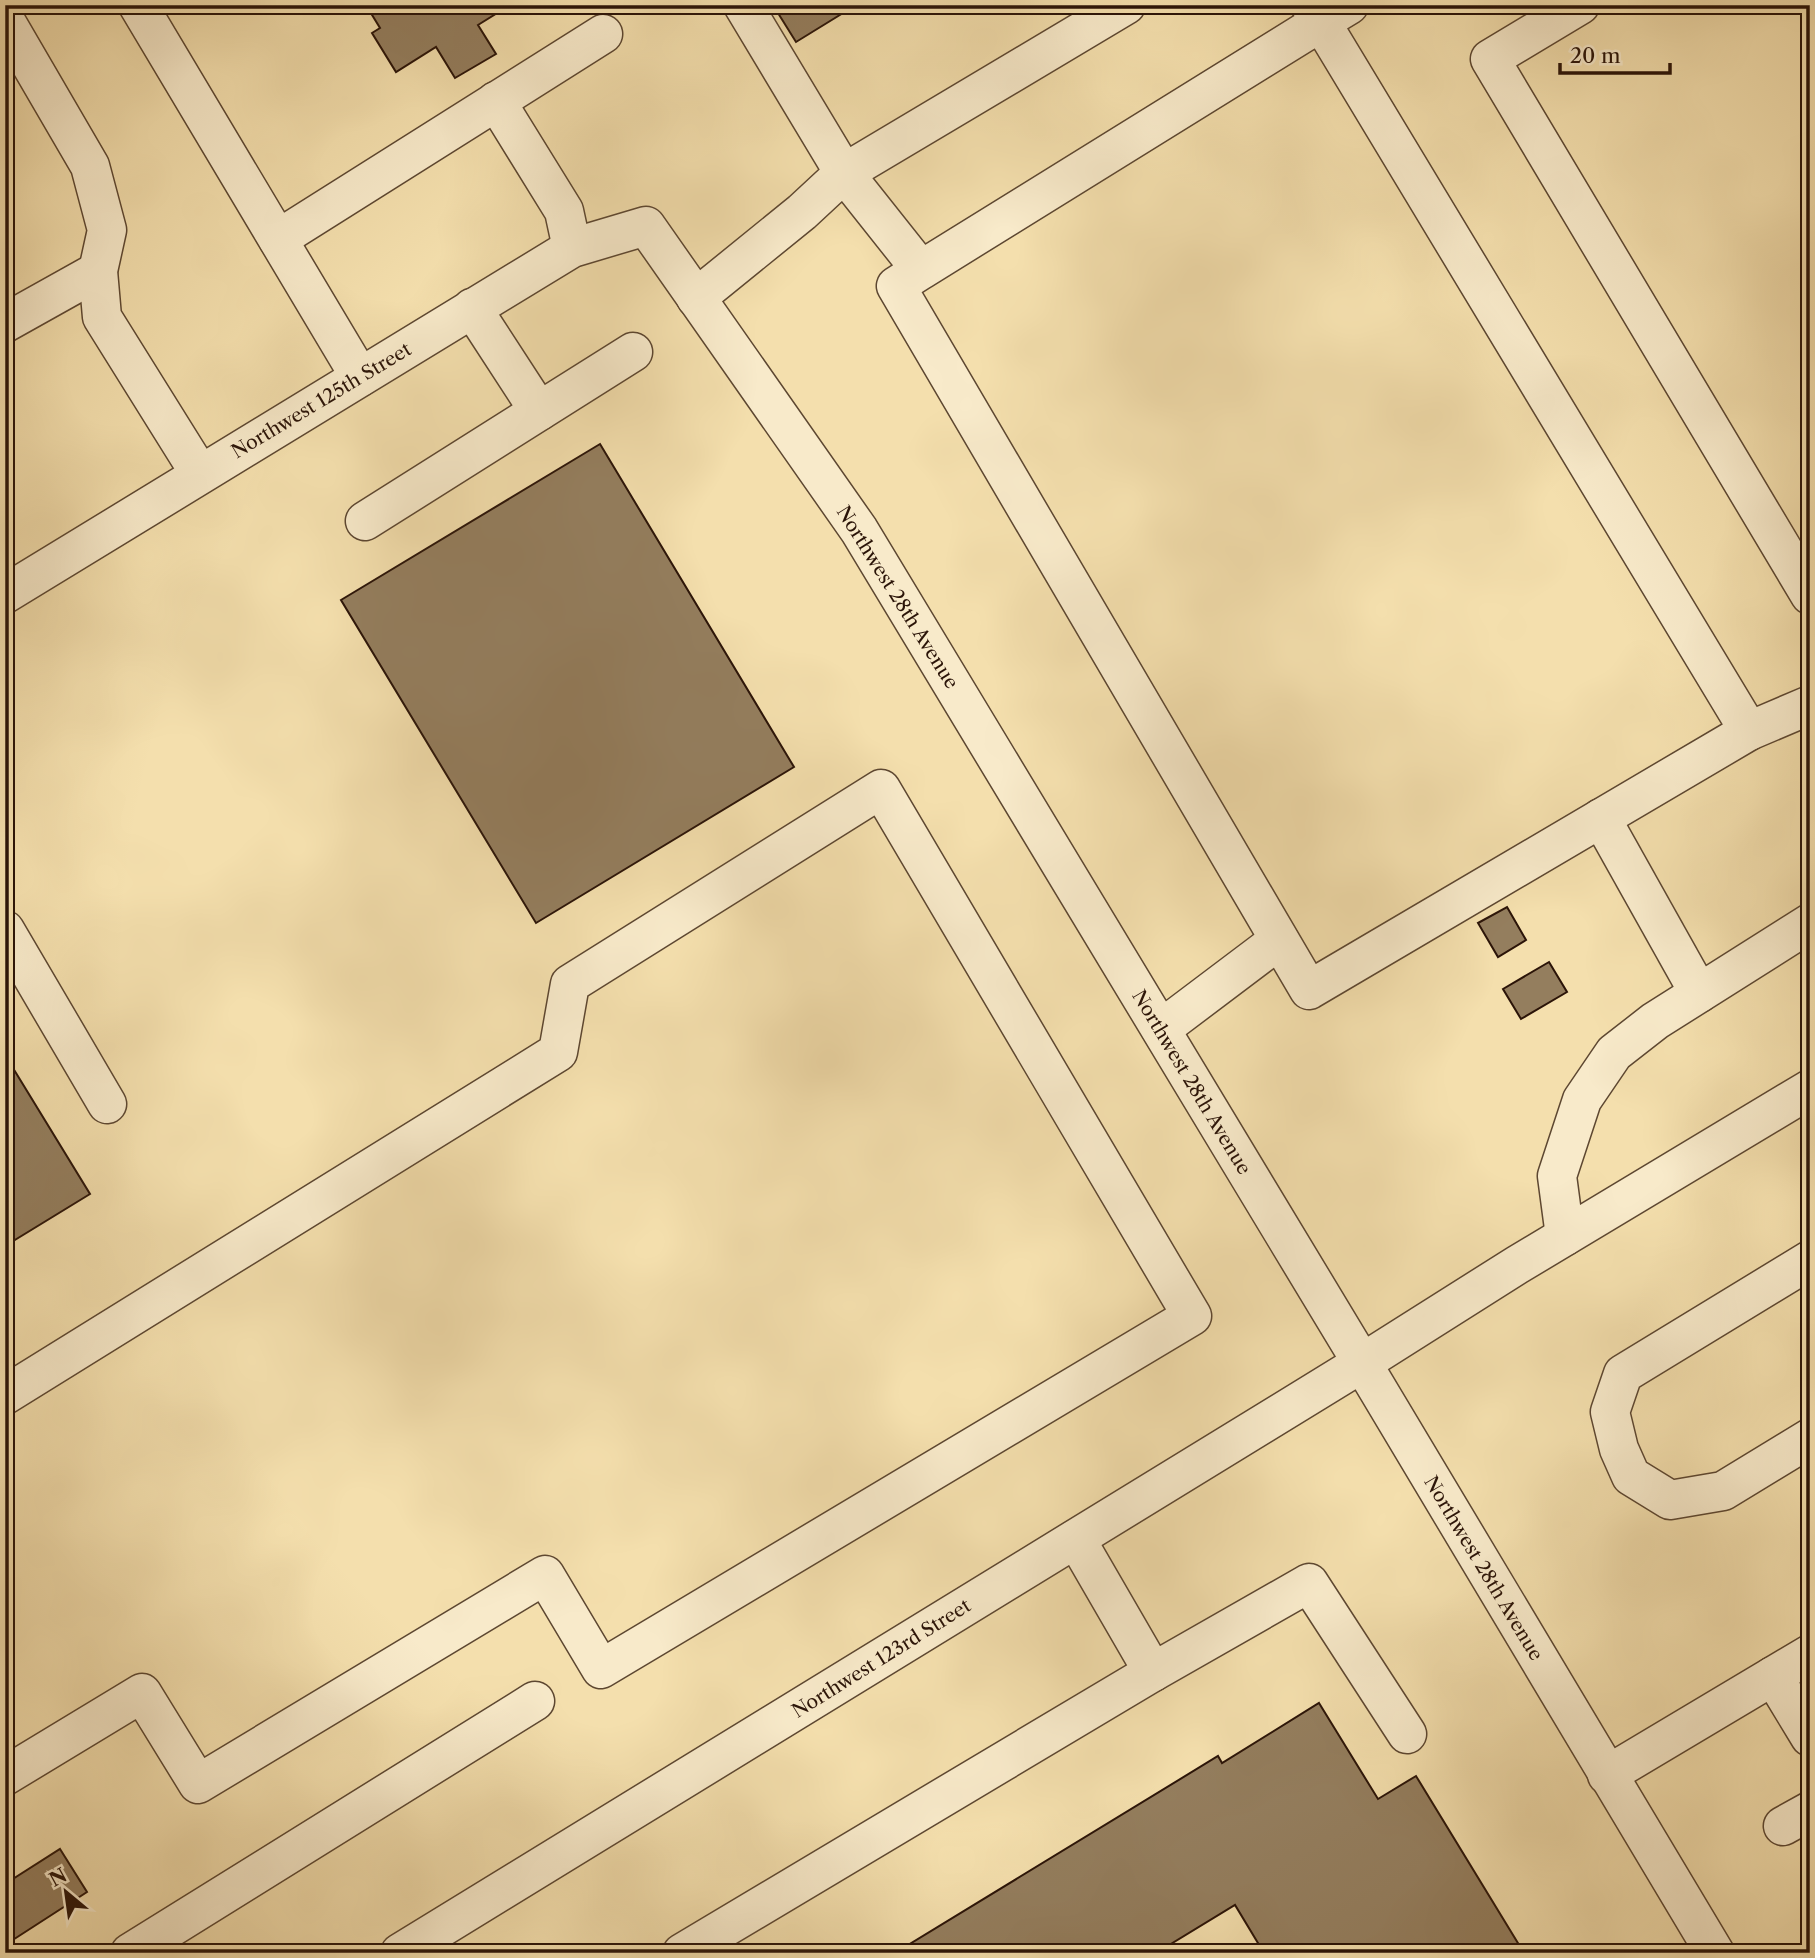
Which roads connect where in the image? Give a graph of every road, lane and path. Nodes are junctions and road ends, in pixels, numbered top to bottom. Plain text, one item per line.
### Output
1 (138, 5) edge
2 (743, 5) edge
3 (1126, 5) edge
4 (1580, 5) edge
5 (1327, 11) edge
6 (5, 20) edge
7 (603, 34) dead end
8 (496, 101) junction
9 (844, 173) junction
10 (646, 226) joint
11 (278, 239) junction
12 (572, 248) junction
13 (921, 270) junction
14 (98, 271) junction
15 (696, 298) junction
16 (472, 308) junction
17 (5, 323) edge
18 (633, 352) dead end
19 (360, 377) junction
20 (538, 411) junction
21 (200, 474) junction
22 (365, 522) dead end
23 (5, 594) edge
24 (1810, 595) edge
25 (1810, 705) edge
26 (1749, 731) junction
27 (1601, 818) junction
28 (1810, 923) edge
29 (5, 930) edge
30 (1279, 940) junction
31 (1699, 993) junction
32 (1161, 1029) junction
33 (1810, 1089) edge
34 (107, 1104) dead end
35 (1565, 1236) junction
36 (1810, 1260) edge
37 (1362, 1363) junction
38 (5, 1395) edge
39 (1810, 1438) edge
40 (1076, 1539) junction
41 (1810, 1654) edge
42 (1153, 1672) junction
43 (1773, 1676) junction
44 (534, 1701) dead end
45 (1407, 1734) dead end
46 (1810, 1737) edge
47 (1607, 1775) junction
48 (5, 1776) edge
49 (130, 1953) edge
50 (400, 1953) edge
51 (682, 1953) edge
52 (1715, 1953) edge

1 - 11 street
2 - 9 street
3 - 9 street
4 - 24 street
5 - 13 street
5 - 26 street
6 - 14 street
7 - 8 street
8 - 11 street
8 - 12 street
9 - 13 street
9 - 15 street
10 - 12 street, Northwest 125th Street
10 - 15 street, Northwest 28th Avenue
11 - 19 street
12 - 16 street, Northwest 125th Street
13 - 30 street
14 - 17 street
14 - 21 street
15 - 32 street, Northwest 28th Avenue
16 - 19 street, Northwest 125th Street
16 - 20 street
18 - 20 street
19 - 21 street, Northwest 125th Street
20 - 22 street
21 - 23 street, Northwest 125th Street
25 - 26 street
26 - 27 street
27 - 30 street
27 - 31 street
28 - 31 street
29 - 34 street
30 - 32 street
31 - 35 street
32 - 37 street, Northwest 28th Avenue
33 - 35 street, Northwest 123rd Street
35 - 37 street, Northwest 123rd Street
36 - 39 street
37 - 40 street, Northwest 123rd Street
37 - 47 street, Northwest 28th Avenue
38 - 48 street
40 - 42 street
40 - 50 street, Northwest 123rd Street
41 - 43 street
42 - 45 street
42 - 51 street
43 - 46 street
43 - 47 street
44 - 49 street
47 - 52 street, Northwest 28th Avenue

